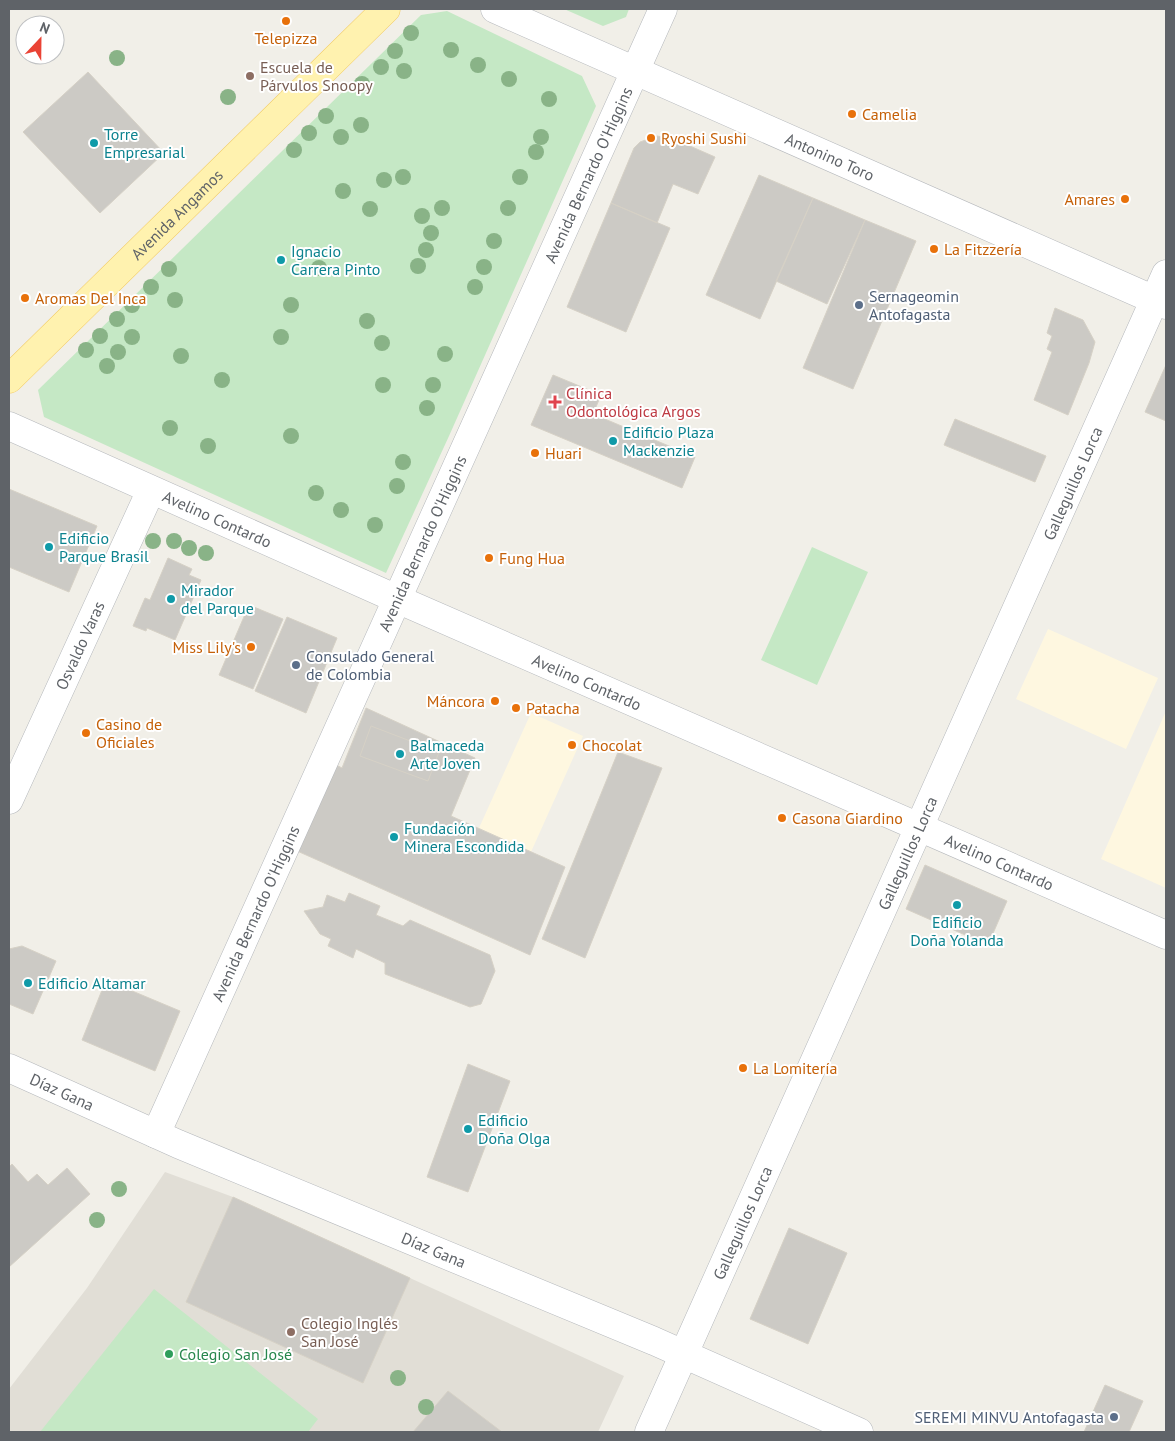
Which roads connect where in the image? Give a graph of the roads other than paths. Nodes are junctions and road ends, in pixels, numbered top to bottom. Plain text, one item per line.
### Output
1 (362, 9) edge
2 (386, 9) edge
3 (495, 9) edge
4 (663, 9) edge
5 (344, 50) junction
6 (635, 70) junction
7 (1166, 274) edge
8 (1160, 302) edge
9 (9, 379) edge
10 (9, 426) edge
11 (151, 490) junction
12 (397, 598) junction
13 (9, 800) edge
14 (920, 827) junction
15 (1166, 935) edge
16 (9, 1068) edge
17 (156, 1134) junction
18 (684, 1355) junction
19 (648, 1432) edge
20 (859, 1432) edge

1 - 5 main road, Avenida Angamos
2 - 5 main road, Avenida Angamos
3 - 6 street, Antonino Toro
4 - 6 street, Avenida Bernardo O'Higgins
5 - 9 main road, Avenida Angamos
6 - 8 street, Antonino Toro
6 - 12 street, Avenida Bernardo O'Higgins
7 - 8 street, Galleguillos Lorca
8 - 14 street, Galleguillos Lorca
10 - 11 street, Avelino Contardo
11 - 12 street, Avelino Contardo
11 - 13 street, Osvaldo Varas
12 - 14 street, Avelino Contardo
12 - 17 street, Avenida Bernardo O'Higgins
14 - 15 street, Avelino Contardo
14 - 18 street, Galleguillos Lorca
16 - 17 street, Díaz Gana
17 - 18 street, Díaz Gana
18 - 19 street, Galleguillos Lorca
18 - 20 street, Díaz Gana

